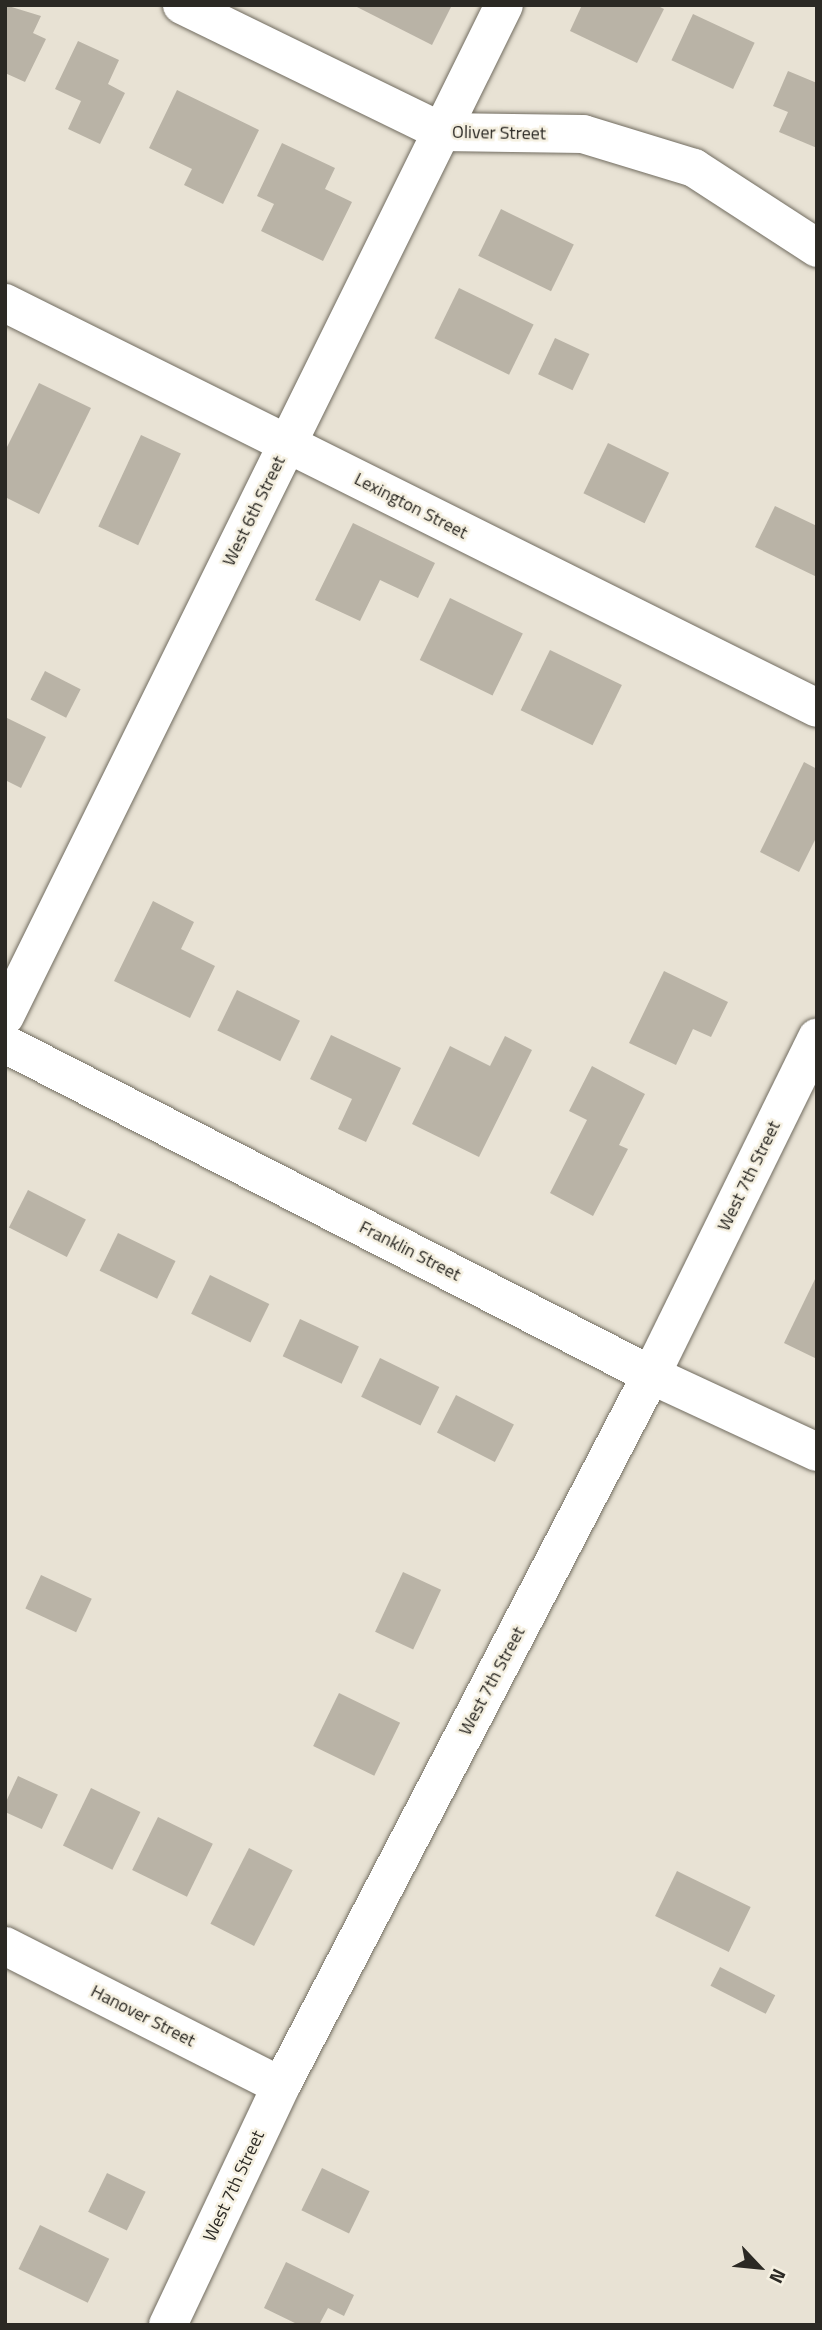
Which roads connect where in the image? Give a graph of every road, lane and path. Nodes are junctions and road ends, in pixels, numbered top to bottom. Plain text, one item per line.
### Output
1 (181, 5) edge
2 (504, 5) edge
3 (442, 132) junction
4 (817, 248) edge
5 (5, 303) edge
6 (287, 444) junction
7 (817, 708) edge
8 (5, 1016) edge
9 (817, 1038) edge
10 (5, 1044) edge
11 (651, 1375) junction
12 (817, 1452) edge
13 (5, 1946) edge
14 (281, 2087) junction
15 (168, 2325) edge

1 - 3 street, Oliver Street
2 - 3 street, West 6th Street
3 - 4 street, Oliver Street
3 - 6 street, West 6th Street
5 - 6 street, Lexington Street
6 - 7 street, Lexington Street
6 - 8 street, West 6th Street
9 - 11 street, West 7th Street
10 - 11 street, Franklin Street
11 - 12 street, Franklin Street
11 - 14 street, West 7th Street
13 - 14 street, Hanover Street
14 - 15 street, West 7th Street

